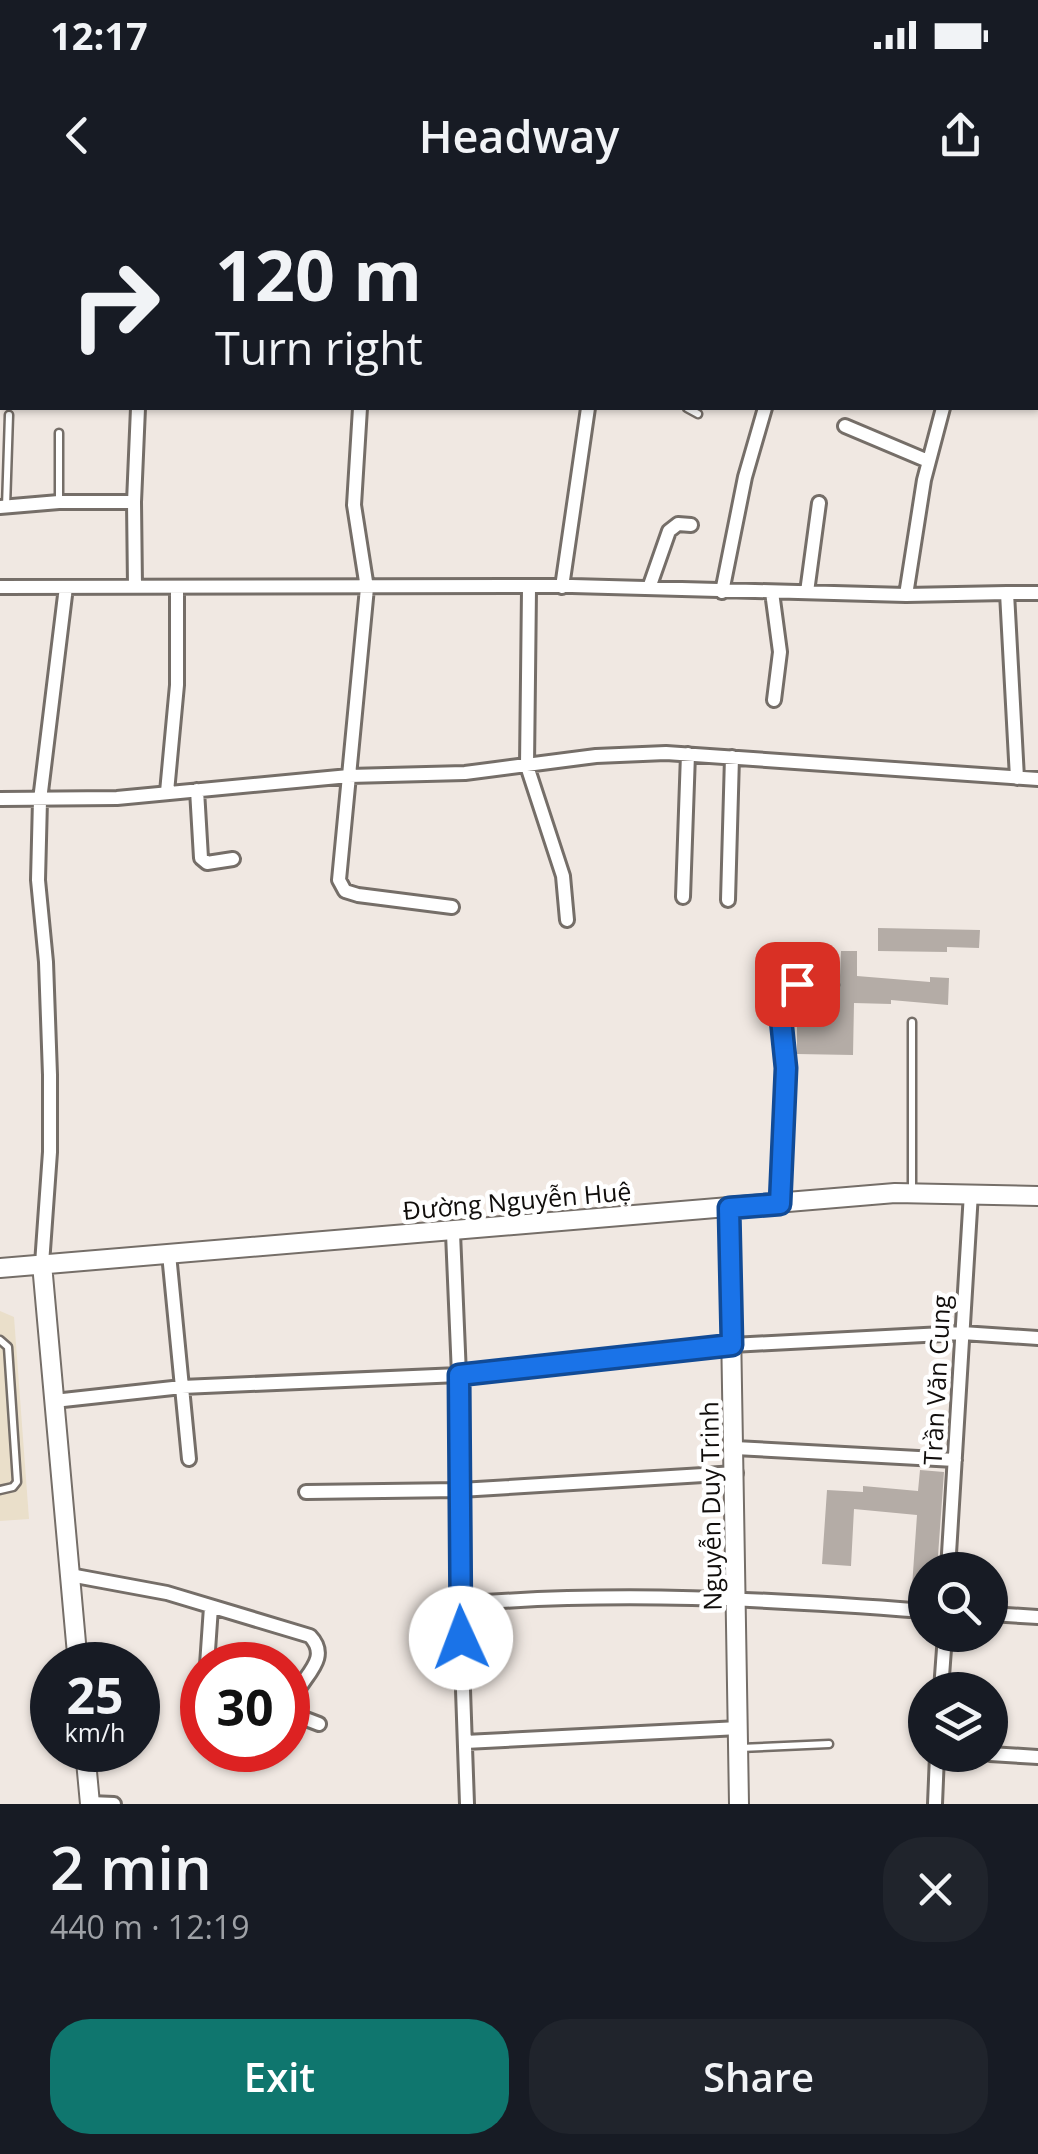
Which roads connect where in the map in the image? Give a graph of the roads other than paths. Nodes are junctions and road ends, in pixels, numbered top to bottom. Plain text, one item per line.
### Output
1 (138, 410) edge
2 (360, 410) edge
3 (588, 410) edge
4 (691, 410) edge
5 (764, 410) edge
6 (942, 410) edge
7 (698, 414) dead end
8 (9, 415) dead end
9 (844, 426) dead end
10 (58, 433) dead end
11 (928, 461) junction
12 (60, 502) junction
13 (134, 502) junction
14 (819, 503) dead end
15 (3, 507) edge
16 (692, 525) dead end
17 (135, 586) junction
18 (0, 587) edge
19 (66, 587) junction
20 (177, 587) junction
21 (367, 588) junction
22 (529, 588) junction
23 (562, 588) junction
24 (649, 588) junction
25 (722, 592) junction
26 (772, 592) junction
27 (807, 592) junction
28 (1007, 592) junction
29 (1038, 593) edge
30 (906, 595) junction
31 (774, 700) dead end
32 (688, 754) junction
33 (732, 756) junction
34 (527, 766) junction
35 (349, 776) junction
36 (1017, 778) junction
37 (1038, 780) edge
38 (197, 790) junction
39 (167, 792) junction
40 (0, 799) edge
41 (40, 800) junction
42 (233, 859) dead end
43 (683, 897) dead end
44 (728, 900) dead end
45 (452, 908) dead end
46 (568, 920) dead end
47 (835, 985) dead end
48 (912, 1022) dead end
49 (912, 1193) junction
50 (970, 1193) junction
51 (1038, 1196) edge
52 (780, 1204) junction
53 (729, 1208) junction
54 (453, 1232) junction
55 (169, 1254) junction
56 (42, 1264) junction
57 (0, 1268) edge
58 (962, 1334) junction
59 (1038, 1338) edge
60 (0, 1340) edge
61 (732, 1345) junction
62 (459, 1375) junction
63 (182, 1387) junction
64 (54, 1401) junction
65 (735, 1448) junction
66 (188, 1459) dead end
67 (955, 1460) junction
68 (736, 1474) junction
69 (0, 1490) edge
70 (460, 1490) junction
71 (306, 1492) dead end
72 (949, 1552) edge
73 (70, 1575) junction
74 (738, 1597) junction
75 (460, 1604) junction
76 (212, 1607) junction
77 (908, 1609) edge
78 (1008, 1615) edge
79 (1038, 1617) edge
80 (76, 1642) edge
81 (209, 1642) edge
82 (318, 1724) dead end
83 (738, 1728) junction
84 (466, 1742) junction
85 (829, 1744) dead end
86 (739, 1748) junction
87 (1008, 1755) edge
88 (1038, 1757) edge
89 (87, 1772) edge
90 (937, 1772) edge
91 (90, 1804) edge
92 (114, 1804) edge
93 (467, 1804) edge
94 (739, 1804) edge
95 (934, 1804) edge

1 - 13 street
2 - 21 street
3 - 23 street
4 - 7 lane
5 - 25 street
6 - 11 street
8 - 15 lane
9 - 11 street
10 - 12 lane
11 - 30 street
12 - 13 street
12 - 15 street
13 - 17 street
14 - 27 street
16 - 24 street
17 - 19 street
17 - 20 street
18 - 19 street
19 - 41 street
20 - 21 street
20 - 39 street
21 - 22 street
21 - 35 street
22 - 23 street
22 - 34 street
23 - 24 street
24 - 25 street
25 - 26 street
26 - 27 street
26 - 31 street
27 - 30 street
28 - 29 street
28 - 30 street
28 - 36 street
32 - 33 street
32 - 34 street
32 - 43 street
33 - 36 street
33 - 44 street
34 - 35 street
34 - 46 street
35 - 38 street
35 - 45 street
36 - 37 street
38 - 39 street
38 - 42 street
39 - 41 street
40 - 41 street
41 - 56 street
47 - 52 lane
48 - 49 lane
49 - 50 street, Đường Nguyễn Huệ
49 - 52 street, Đường Nguyễn Huệ
50 - 51 street, Đường Nguyễn Huệ
50 - 58 street, Trần Văn Cung
52 - 53 street, Đường Nguyễn Huệ
53 - 54 street, Đường Nguyễn Huệ
53 - 61 street, Nguyễn Duy Trinh
54 - 55 street, Đường Nguyễn Huệ
54 - 62 street
55 - 56 street, Đường Nguyễn Huệ
55 - 63 street
56 - 57 street, Đường Nguyễn Huệ
56 - 64 street
58 - 59 street
58 - 61 street
58 - 67 street, Trần Văn Cung
60 - 69 lane
61 - 62 street
61 - 65 street, Nguyễn Duy Trinh
62 - 63 street
62 - 70 street
63 - 64 street
63 - 66 street
64 - 73 street
65 - 67 street
65 - 68 street, Nguyễn Duy Trinh
67 - 72 street, Trần Văn Cung
68 - 70 street
68 - 74 street, Nguyễn Duy Trinh
70 - 71 street
70 - 75 street
73 - 76 street
73 - 80 street
74 - 75 street
74 - 77 street
74 - 83 street, Nguyễn Duy Trinh
75 - 84 street
76 - 81 street
76 - 82 street
78 - 79 street
83 - 84 street
83 - 86 street, Nguyễn Duy Trinh
84 - 93 street
85 - 86 lane
86 - 94 street, Nguyễn Duy Trinh
87 - 88 street
89 - 91 street
90 - 95 street
91 - 92 street

